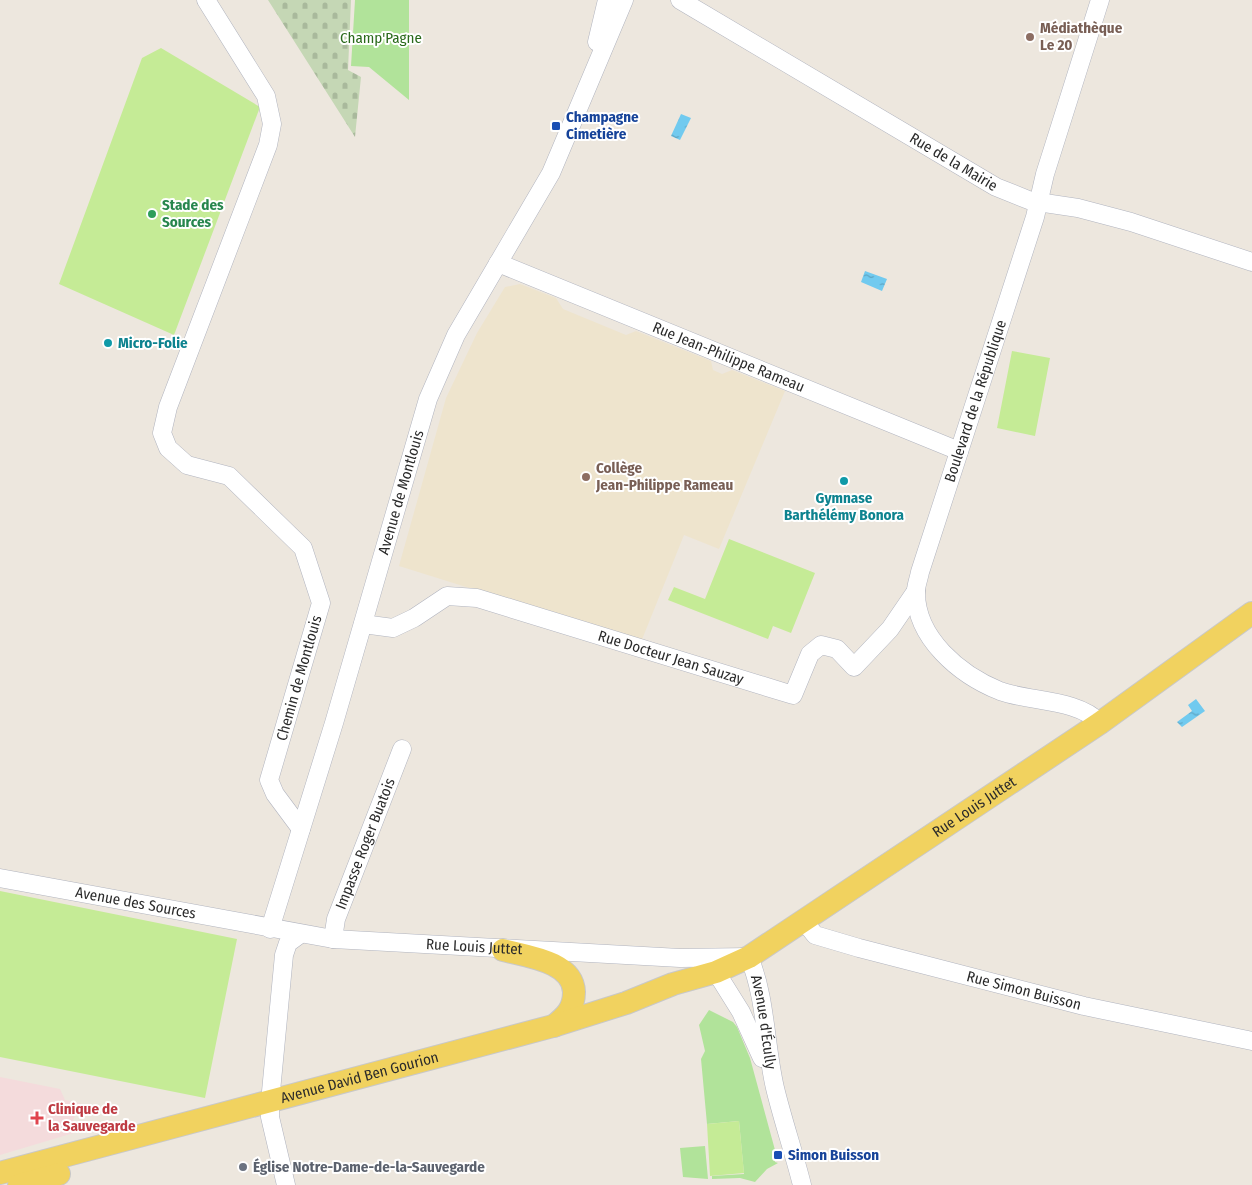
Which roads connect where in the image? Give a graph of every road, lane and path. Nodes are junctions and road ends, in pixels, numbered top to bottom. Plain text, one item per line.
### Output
1 (206, 0) edge
2 (607, 0) edge
3 (624, 0) edge
4 (680, 0) edge
5 (1100, 0) edge
6 (590, 80) junction
7 (1039, 203) junction
8 (1252, 262) edge
9 (498, 263) junction
10 (959, 451) junction
11 (916, 591) junction
12 (1252, 613) edge
13 (363, 624) junction
14 (1092, 716) junction
15 (402, 749) dead end
16 (301, 830) junction
17 (0, 878) edge
18 (804, 921) junction
19 (270, 928) junction
20 (299, 935) junction
21 (333, 939) junction
22 (503, 950) junction
23 (749, 957) junction
24 (680, 958) junction
25 (716, 972) junction
26 (554, 1026) junction
27 (1252, 1041) edge
28 (775, 1088) junction
29 (270, 1109) junction
30 (0, 1174) edge
31 (19, 1185) edge
32 (286, 1185) edge
33 (802, 1185) edge

1 - 16 street, Chemin de Montlouis
2 - 6 street, Avenue de Montlouis
3 - 6 street, Avenue de Montlouis
4 - 7 street, Rue de la Mairie
5 - 7 street, Boulevard de la République
6 - 9 street, Avenue de Montlouis
7 - 8 street, Rue de la Mairie
7 - 10 street, Boulevard de la République
9 - 10 street, Rue Jean-Philippe Rameau
9 - 13 street, Avenue de Montlouis
10 - 11 street, Boulevard de la République
11 - 13 street, Rue Docteur Jean Sauzay
11 - 14 street, Boulevard de la République
12 - 14 main road, Rue Louis Juttet
13 - 16 street, Avenue de Montlouis
14 - 18 main road, Rue Louis Juttet
15 - 21 street, Impasse Roger Buatois
16 - 19 street, Avenue de Montlouis
17 - 19 street, Avenue des Sources
18 - 23 main road, Rue Louis Juttet
18 - 27 street, Rue Simon Buisson
19 - 20 street, Rue Louis Juttet
20 - 21 street, Rue Louis Juttet
20 - 29 street
21 - 22 street, Rue Louis Juttet
22 - 24 street, Rue Louis Juttet
22 - 26 main road
23 - 24 street, Rue Louis Juttet
23 - 25 main road, Avenue David Ben Gourion
23 - 28 street, Avenue d'Écully
24 - 25 street, Rue Louis Juttet
25 - 26 main road, Avenue David Ben Gourion
25 - 28 street, Avenue d'Écully
25 - 29 main road, Avenue David Ben Gourion
26 - 29 main road, Avenue David Ben Gourion
28 - 33 street, Avenue d'Écully
29 - 30 main road, Avenue David Ben Gourion
29 - 31 main road, Avenue David Ben Gourion
29 - 32 street

